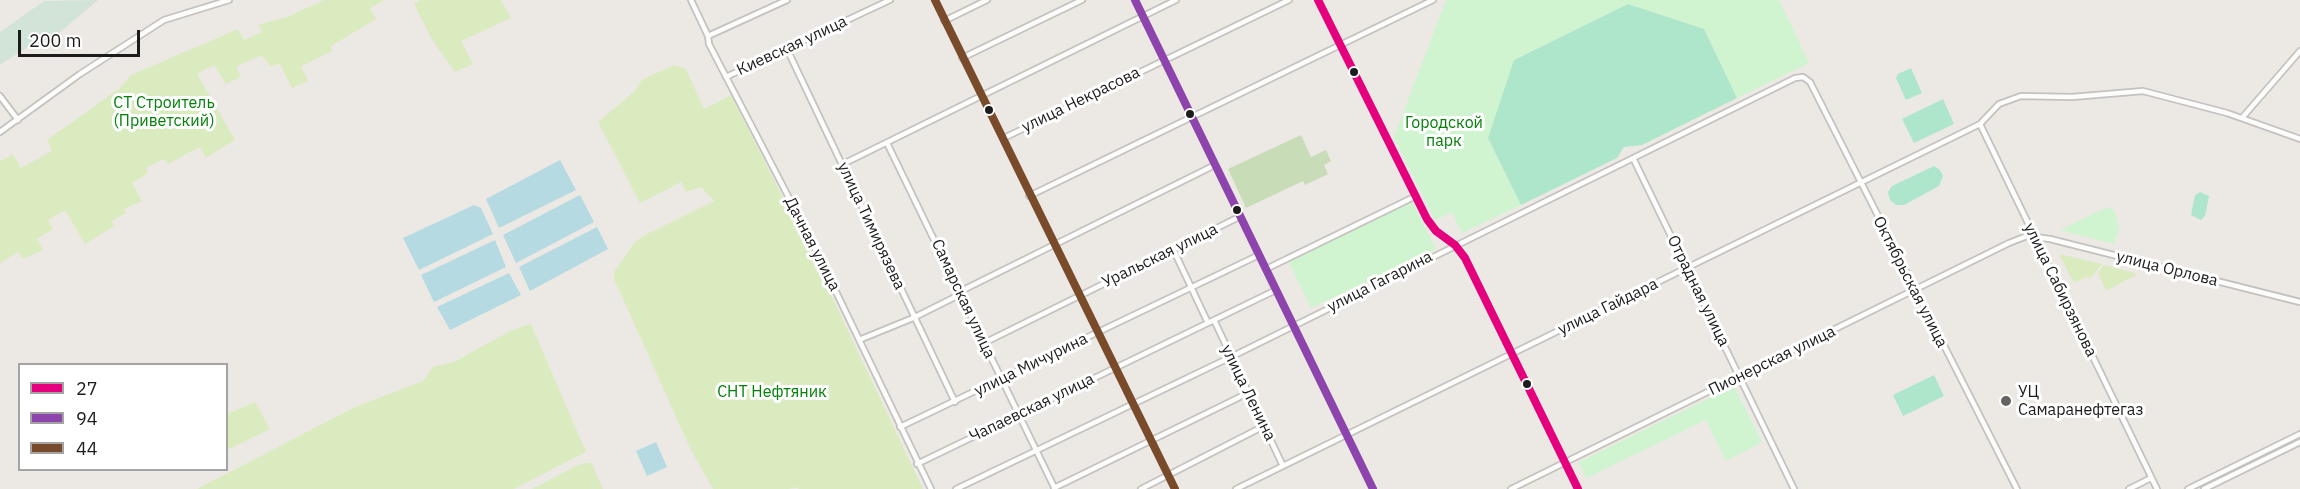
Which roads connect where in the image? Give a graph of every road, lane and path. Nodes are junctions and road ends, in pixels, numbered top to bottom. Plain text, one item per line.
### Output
1 (229, 0) edge
2 (691, 0) edge
3 (787, 0) edge
4 (890, 0) edge
5 (934, 0) edge
6 (987, 0) edge
7 (1082, 0) edge
8 (1135, 0) edge
9 (1176, 0) edge
10 (1289, 0) edge
11 (1318, 0) edge
12 (1433, 0) edge
13 (1142, 15) junction
14 (944, 21) junction
15 (708, 36) junction
16 (1340, 45) junction
17 (787, 49) junction
18 (2300, 51) edge
19 (962, 58) junction
20 (1165, 59) junction
21 (726, 77) junction
22 (1803, 77) joint
23 (0, 96) edge
24 (982, 97) junction
25 (1191, 117) junction
26 (2241, 118) junction
27 (18, 120) junction
28 (1980, 124) junction
29 (0, 132) edge
30 (1004, 138) junction
31 (2300, 139) edge
32 (887, 143) junction
33 (1633, 158) junction
34 (843, 164) junction
35 (1215, 165) junction
36 (1860, 184) junction
37 (1029, 196) junction
38 (1416, 196) junction
39 (1239, 217) junction
40 (2034, 236) junction
41 (1054, 244) junction
42 (1455, 244) junction
43 (1173, 251) junction
44 (1259, 255) junction
45 (1266, 269) junction
46 (1688, 269) junction
47 (1192, 290) junction
48 (1276, 290) junction
49 (961, 291) junction
50 (1914, 291) junction
51 (1080, 296) junction
52 (2300, 302) edge
53 (913, 318) junction
54 (1211, 322) junction
55 (1294, 325) junction
56 (1097, 332) junction
57 (859, 340) junction
58 (984, 343) junction
59 (1513, 354) junction
60 (1231, 357) junction
61 (1114, 368) junction
62 (1740, 378) junction
63 (1001, 380) junction
64 (1248, 393) junction
65 (955, 402) junction
66 (1133, 405) junction
67 (1019, 415) junction
68 (1264, 426) junction
69 (900, 427) junction
70 (2300, 434) edge
71 (1347, 436) junction
72 (1150, 441) junction
73 (2300, 442) edge
74 (1036, 452) junction
75 (2246, 461) junction
76 (1565, 463) junction
77 (917, 464) junction
78 (1283, 466) junction
79 (2249, 467) junction
80 (1168, 476) junction
81 (2151, 478) junction
82 (931, 489) edge
83 (956, 489) edge
84 (1054, 489) edge
85 (1141, 489) edge
86 (1174, 489) edge
87 (1236, 489) edge
88 (1373, 489) edge
89 (1511, 489) edge
90 (1578, 489) edge
91 (1794, 489) edge
92 (2017, 489) edge
93 (2128, 489) edge
94 (2157, 489) edge
95 (2188, 489) edge
96 (2204, 489) edge

1 - 27 street
2 - 15 street, Дачная улица
3 - 15 street
4 - 17 street, Киевская улица
5 - 14 street
6 - 14 street
7 - 19 street
8 - 13 street
9 - 13 street
10 - 20 street, улица Некрасова
11 - 16 street
12 - 16 street
13 - 20 street
13 - 24 street
14 - 19 street
15 - 21 street, Дачная улица
16 - 25 street
16 - 38 street
17 - 21 street, Киевская улица
17 - 34 street, улица Тимирязева
18 - 26 street
19 - 24 street
20 - 25 street
20 - 30 street, улица Некрасова
21 - 57 street, Дачная улица
22 - 33 street, улица Гагарина
22 - 36 street, Октябрьская улица
23 - 27 street
24 - 30 street
24 - 32 street
25 - 35 street
25 - 37 street
26 - 28 street
26 - 31 street
27 - 29 street
28 - 36 street, улица Гайдара
28 - 40 street, улица Сабирзянова
30 - 37 street
32 - 34 street
32 - 49 street, Самарская улица
33 - 42 street, улица Гагарина
33 - 46 street, Отрадная улица
34 - 53 street, улица Тимирязева
35 - 39 street
35 - 41 street
36 - 46 street, улица Гайдара
36 - 50 street, Октябрьская улица
37 - 41 street
38 - 42 street
38 - 45 street
39 - 43 street, Уральская улица
39 - 44 street
40 - 50 street, Пионерская улица
40 - 52 street, улица Орлова
40 - 81 street, улица Сабирзянова
41 - 49 street
41 - 51 street
42 - 55 street, улица Гагарина
42 - 59 street
43 - 47 street, улица Ленина
43 - 51 street, Уральская улица
44 - 45 street
44 - 47 street, улица Мичурина
45 - 48 street
46 - 59 street, улица Гайдара
46 - 62 street, Отрадная улица
47 - 54 street, улица Ленина
47 - 56 street, улица Мичурина
48 - 54 street, Чапаевская улица
48 - 55 street
49 - 53 street
49 - 58 street, Самарская улица
50 - 62 street, Пионерская улица
50 - 92 street, Октябрьская улица
51 - 56 street
51 - 58 street, Уральская улица
53 - 57 street
53 - 65 street, улица Тимирязева
54 - 60 street, улица Ленина
54 - 61 street, Чапаевская улица
55 - 60 street, улица Гагарина
55 - 71 street
56 - 61 street
56 - 63 street, улица Мичурина
57 - 69 street, Дачная улица
58 - 63 street, Самарская улица
59 - 71 street, улица Гайдара
59 - 76 street
60 - 64 street, улица Ленина
60 - 66 street, улица Гагарина
61 - 66 street
61 - 67 street, Чапаевская улица
62 - 76 street, Пионерская улица
62 - 91 street, Отрадная улица
63 - 65 street, улица Мичурина
63 - 67 street, Самарская улица
64 - 68 street, улица Ленина
64 - 72 street
65 - 69 street, улица Мичурина
66 - 72 street
66 - 74 street, улица Гагарина
67 - 74 street, Самарская улица
67 - 77 street, Чапаевская улица
68 - 78 street, улица Ленина
68 - 80 street
69 - 77 street, Дачная улица
70 - 75 street
71 - 78 street, улица Гайдара
71 - 88 street
72 - 80 street
72 - 84 street
73 - 79 street
74 - 83 street, улица Гагарина
74 - 84 street, Самарская улица
75 - 79 street
75 - 95 street
76 - 89 street, Пионерская улица
76 - 90 street
77 - 82 street, Дачная улица
78 - 87 street, улица Гайдара
79 - 96 street
80 - 85 street
80 - 86 street
81 - 93 street
81 - 94 street, улица Сабирзянова

